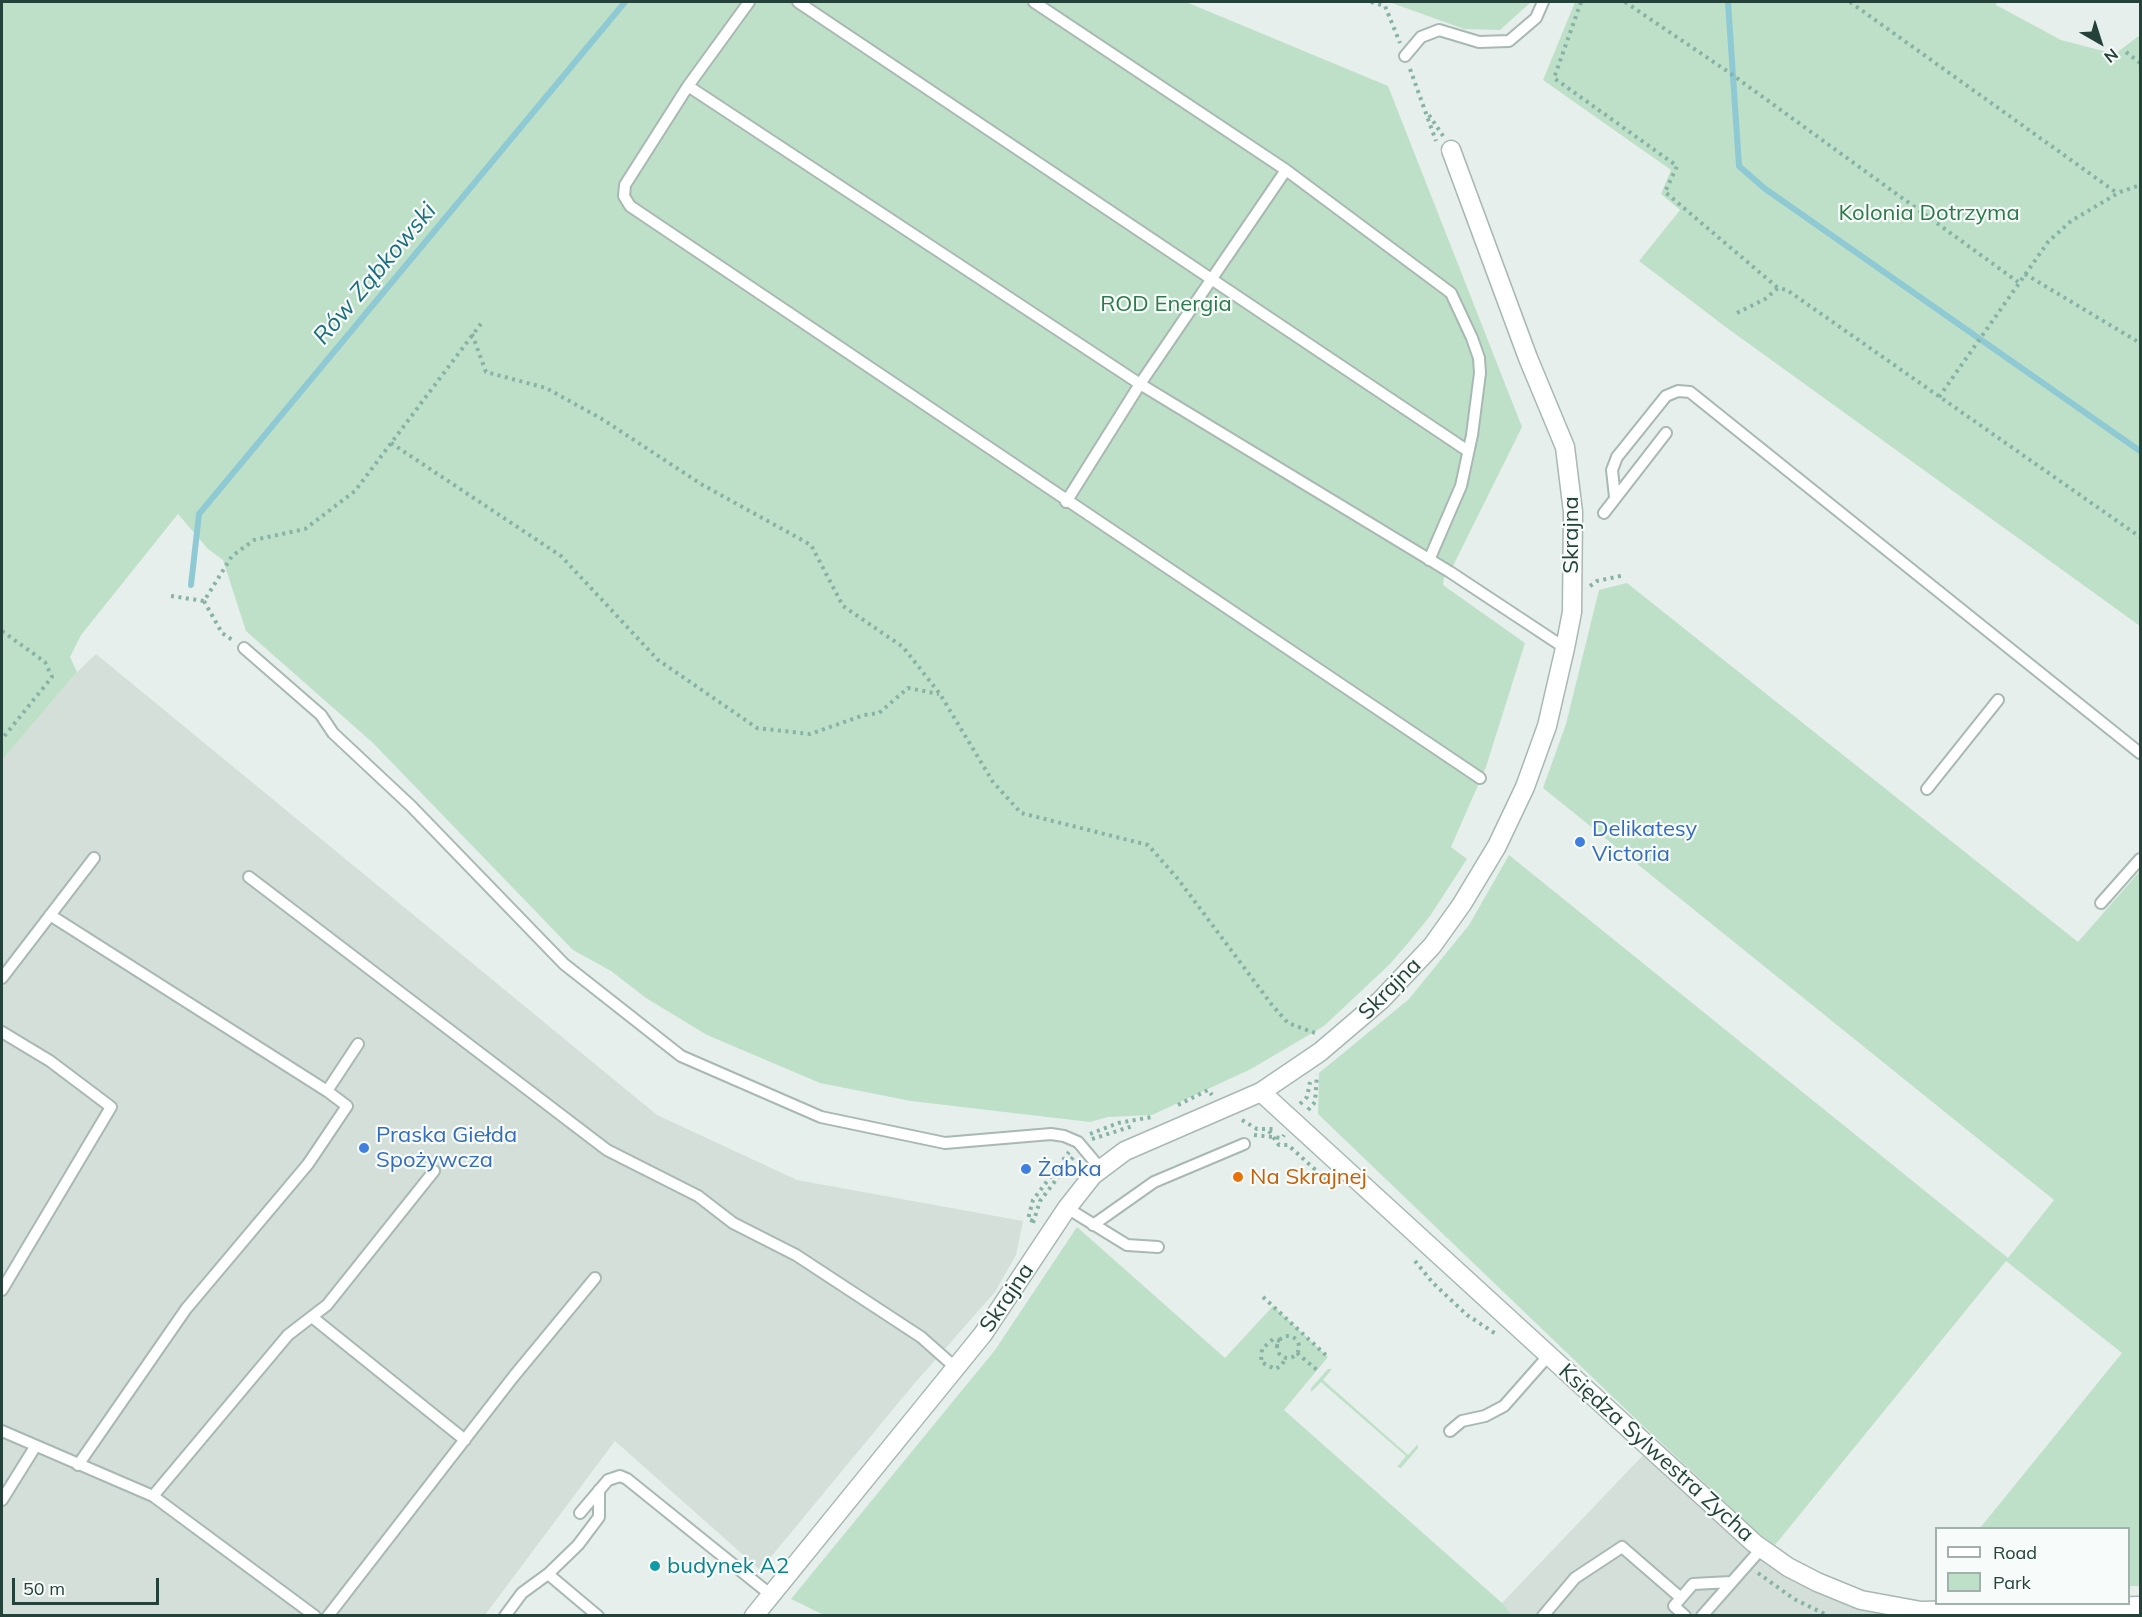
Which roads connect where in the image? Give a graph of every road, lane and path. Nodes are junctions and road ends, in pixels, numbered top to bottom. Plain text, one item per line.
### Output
1 (749, 2) edge
2 (798, 2) edge
3 (1034, 2) edge
4 (1371, 2) edge
5 (1543, 2) edge
6 (1581, 2) edge
7 (1625, 2) edge
8 (1850, 2) edge
9 (1385, 4) edge
10 (2126, 52) dead end
11 (1405, 56) junction
12 (2140, 63) edge
13 (688, 86) junction
14 (1451, 150) joint
15 (1286, 170) junction
16 (2140, 185) edge
17 (2117, 193) junction
18 (2025, 274) junction
19 (1213, 279) junction
20 (2019, 282) junction
21 (1778, 288) junction
22 (1737, 313) dead end
23 (483, 321) dead end
24 (472, 334) junction
25 (2140, 343) edge
26 (1140, 384) junction
27 (1939, 397) junction
28 (1666, 433) dead end
29 (391, 443) junction
30 (1468, 451) junction
31 (1615, 496) junction
32 (1066, 502) junction
33 (1604, 513) dead end
34 (2140, 537) edge
35 (1429, 560) junction
36 (171, 596) dead end
37 (204, 601) junction
38 (2, 631) edge
39 (244, 648) joint
40 (1565, 648) junction
41 (940, 694) junction
42 (1998, 700) dead end
43 (2, 739) edge
44 (2140, 753) edge
45 (1480, 778) dead end
46 (1927, 789) dead end
47 (94, 858) dead end
48 (2140, 859) edge
49 (249, 877) dead end
50 (2101, 903) dead end
51 (50, 915) junction
52 (2, 978) edge
53 (2, 1032) edge
54 (1310, 1039) dead end
55 (358, 1044) dead end
56 (327, 1091) junction
57 (1219, 1091) dead end
58 (1261, 1092) junction
59 (1204, 1100) dead end
60 (1157, 1122) dead end
61 (1244, 1144) dead end
62 (1082, 1146) junction
63 (1100, 1168) junction
64 (434, 1171) dead end
65 (1066, 1208) junction
66 (1093, 1225) junction
67 (1030, 1232) dead end
68 (1158, 1247) dead end
69 (596, 1278) dead end
70 (2, 1290) edge
71 (1263, 1297) dead end
72 (312, 1317) junction
73 (1280, 1341) junction
74 (1297, 1353) junction
75 (1549, 1355) junction
76 (1329, 1357) dead end
77 (1286, 1358) junction
78 (956, 1368) junction
79 (1317, 1370) dead end
80 (2, 1431) edge
81 (1450, 1431) dead end
82 (465, 1440) junction
83 (35, 1447) junction
84 (78, 1465) junction
85 (599, 1490) junction
86 (153, 1496) junction
87 (2, 1500) edge
88 (580, 1513) dead end
89 (1761, 1549) junction
90 (548, 1574) junction
91 (1731, 1582) junction
92 (771, 1595) junction
93 (1682, 1598) junction
94 (2140, 1606) edge
95 (315, 1616) edge
96 (328, 1616) edge
97 (505, 1616) edge
98 (598, 1616) edge
99 (754, 1616) edge
100 (1543, 1616) edge
101 (1685, 1616) edge
102 (1702, 1616) edge

1 - 13 lane
2 - 19 lane
3 - 15 lane
4 - 9 path
5 - 11 lane
6 - 21 path
7 - 20 path
8 - 17 path
9 - 11 path
10 - 12 path
11 - 14 path
13 - 26 lane
13 - 32 lane
14 - 40 street, Skrajna
15 - 19 lane
15 - 30 lane
16 - 17 path
17 - 18 path
18 - 20 path
18 - 25 path
19 - 26 lane
19 - 30 lane
20 - 27 path
21 - 22 path
21 - 27 path
23 - 24 path
24 - 29 path
24 - 41 path
26 - 32 lane
26 - 35 lane
27 - 34 path
28 - 31 lane
29 - 37 path
29 - 41 path
30 - 35 lane
31 - 33 lane
31 - 44 lane
32 - 45 lane
35 - 40 lane
36 - 37 path
37 - 39 path
38 - 43 path
39 - 62 lane
40 - 58 street, Skrajna
41 - 54 path
42 - 46 lane
47 - 51 lane
48 - 50 lane
49 - 78 lane
51 - 52 lane
51 - 56 lane
53 - 70 lane
55 - 56 lane
56 - 84 lane
57 - 59 path
58 - 63 street, Skrajna
58 - 75 street, Księdza Sylwestra Zycha
60 - 62 path
61 - 66 lane
62 - 63 lane
62 - 67 path
63 - 65 street, Skrajna
64 - 72 lane
65 - 66 lane
65 - 78 street, Skrajna
66 - 68 lane
69 - 82 lane
71 - 76 path
72 - 82 lane
72 - 86 lane
73 - 74 path
73 - 77 path
73 - 77 path
74 - 77 path
74 - 79 path
75 - 81 lane
75 - 89 street, Księdza Sylwestra Zycha
78 - 92 street, Skrajna
80 - 83 lane
82 - 96 lane
83 - 84 lane
83 - 87 lane
84 - 86 lane
85 - 88 lane
85 - 90 lane
85 - 92 lane
86 - 95 lane
89 - 91 lane
89 - 94 street, Księdza Sylwestra Zycha
90 - 97 lane
90 - 98 lane
91 - 93 lane
91 - 102 lane
92 - 99 street, Skrajna
93 - 100 lane
93 - 101 lane

